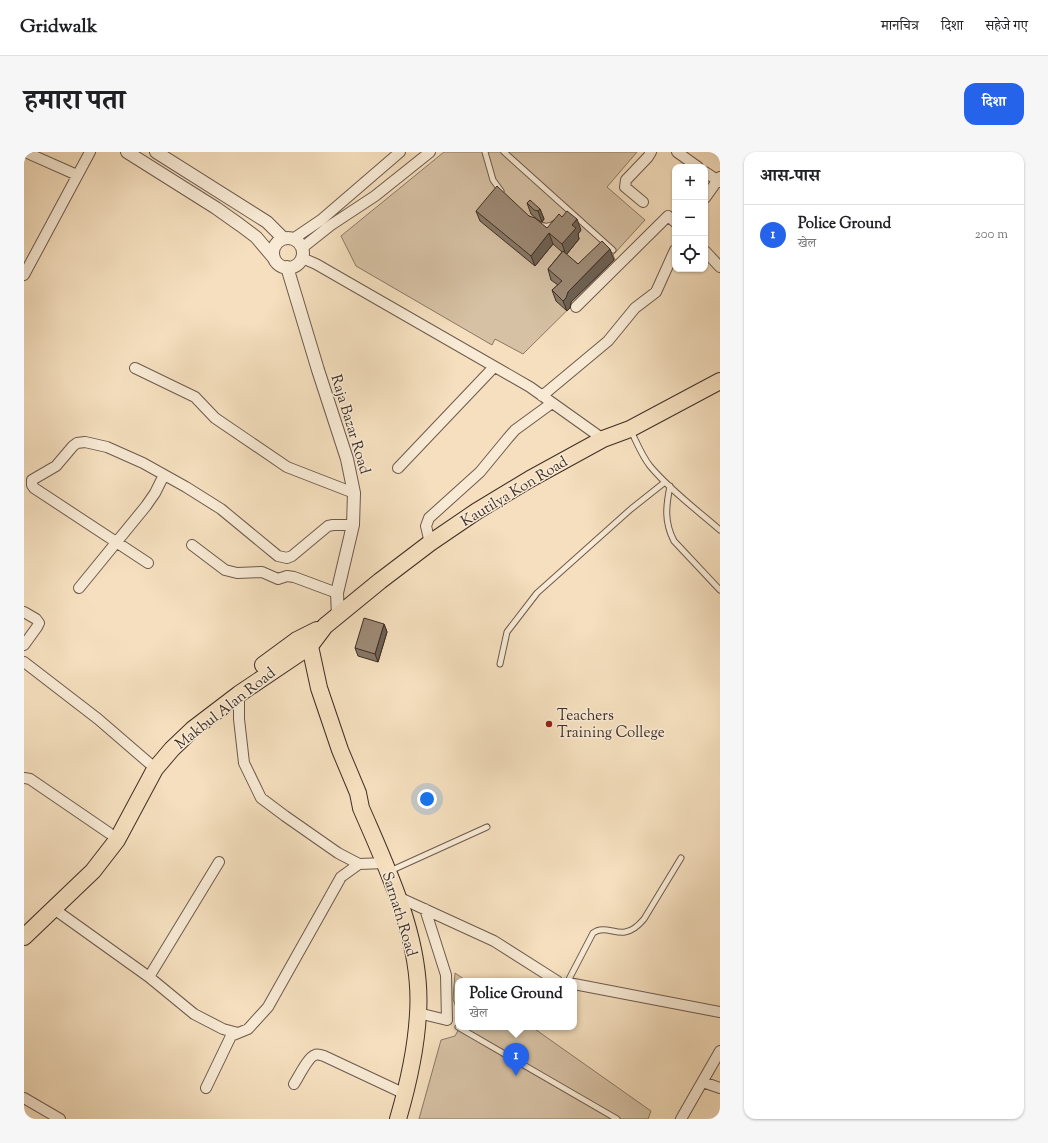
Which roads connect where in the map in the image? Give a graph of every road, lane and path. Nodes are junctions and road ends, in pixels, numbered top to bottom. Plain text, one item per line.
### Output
1 (24, 152) edge
2 (90, 152) edge
3 (127, 152) edge
4 (156, 152) edge
5 (400, 152) edge
6 (430, 152) edge
7 (485, 152) edge
8 (504, 152) edge
9 (651, 152) edge
10 (676, 152) edge
11 (694, 164) edge
12 (708, 174) edge
13 (77, 175) junction
14 (719, 180) edge
15 (504, 194) edge
16 (708, 194) edge
17 (643, 202) dead end
18 (570, 211) junction
19 (564, 216) edge
20 (531, 219) edge
21 (672, 219) edge
22 (559, 220) edge
23 (288, 238) junction
24 (613, 250) dead end
25 (302, 253) junction
26 (708, 254) edge
27 (274, 257) junction
28 (672, 257) edge
29 (720, 267) edge
30 (287, 268) junction
31 (24, 275) edge
32 (576, 307) dead end
33 (494, 367) junction
34 (135, 368) dead end
35 (720, 381) edge
36 (542, 396) junction
37 (552, 403) junction
38 (630, 429) junction
39 (603, 439) junction
40 (398, 468) dead end
41 (164, 475) junction
42 (668, 484) junction
43 (354, 493) junction
44 (353, 525) junction
45 (720, 530) edge
46 (117, 543) junction
47 (430, 543) junction
48 (192, 545) dead end
49 (148, 563) dead end
50 (79, 588) dead end
51 (720, 590) edge
52 (337, 593) junction
53 (24, 612) edge
54 (332, 621) junction
55 (303, 643) junction
56 (24, 645) edge
57 (24, 662) edge
58 (500, 664) dead end
59 (239, 694) junction
60 (149, 764) junction
61 (24, 778) edge
62 (487, 827) dead end
63 (109, 833) junction
64 (681, 858) dead end
65 (219, 862) dead end
66 (359, 864) junction
67 (387, 868) junction
68 (398, 897) junction
69 (54, 909) junction
70 (425, 910) junction
71 (24, 924) edge
72 (24, 937) edge
73 (149, 977) junction
74 (552, 978) edge
75 (570, 978) edge
76 (577, 985) edge
77 (720, 1012) edge
78 (418, 1013) junction
79 (447, 1020) junction
80 (455, 1025) edge
81 (463, 1030) edge
82 (238, 1033) junction
83 (720, 1050) edge
84 (703, 1082) junction
85 (294, 1084) dead end
86 (206, 1088) dead end
87 (720, 1088) edge
88 (405, 1094) junction
89 (24, 1098) edge
90 (60, 1119) edge
91 (398, 1119) edge
92 (617, 1119) edge
93 (681, 1119) edge

1 - 13 street
2 - 13 street
3 - 27 street
4 - 23 street
5 - 23 street
6 - 25 street
7 - 15 lane
8 - 18 lane
9 - 17 street
10 - 11 street
12 - 14 street
13 - 31 street
14 - 16 street
18 - 19 lane
18 - 24 lane
20 - 22 lane
21 - 32 street
23 - 25 street
23 - 27 street
25 - 30 street
25 - 33 street
26 - 29 street
27 - 30 street
28 - 36 street
30 - 43 street, Raja Bazar Road
33 - 36 street
33 - 40 street
34 - 43 street
35 - 38 highway, Kautilya Kon Road
36 - 37 street
37 - 39 street
37 - 47 street
38 - 39 highway, Kautilya Kon Road
38 - 42 lane
39 - 47 highway, Kautilya Kon Road
41 - 44 street
41 - 46 street
41 - 46 street
42 - 45 lane
42 - 51 lane
42 - 58 lane
43 - 44 street, Raja Bazar Road
44 - 52 street, Raja Bazar Road
46 - 49 street
46 - 50 street
47 - 54 highway, Kautilya Kon Road
48 - 52 street
52 - 54 street, Raja Bazar Road
53 - 56 street
54 - 55 highway, Kautilya Kon Road
55 - 59 highway, Makbul Alan Road
55 - 60 highway, Makbul Alan Road
55 - 67 highway, Sarnath Road
57 - 60 street
59 - 66 street
59 - 69 highway, Makbul Alan Road
60 - 63 highway, Makbul Alan Road
61 - 63 street
62 - 67 lane
63 - 71 highway, Makbul Alan Road
64 - 75 lane
65 - 73 street
66 - 67 street
66 - 82 street
67 - 68 highway, Sarnath Road
68 - 70 street
68 - 78 highway, Sarnath Road
69 - 72 highway, Makbul Alan Road
69 - 73 street
70 - 74 street
70 - 79 street
73 - 82 street
76 - 77 street
78 - 79 street
78 - 88 highway, Sarnath Road
79 - 80 lane
81 - 92 lane
82 - 86 street
83 - 84 street
84 - 87 street
84 - 93 street
85 - 88 street
88 - 91 highway, Sarnath Road
89 - 90 street

